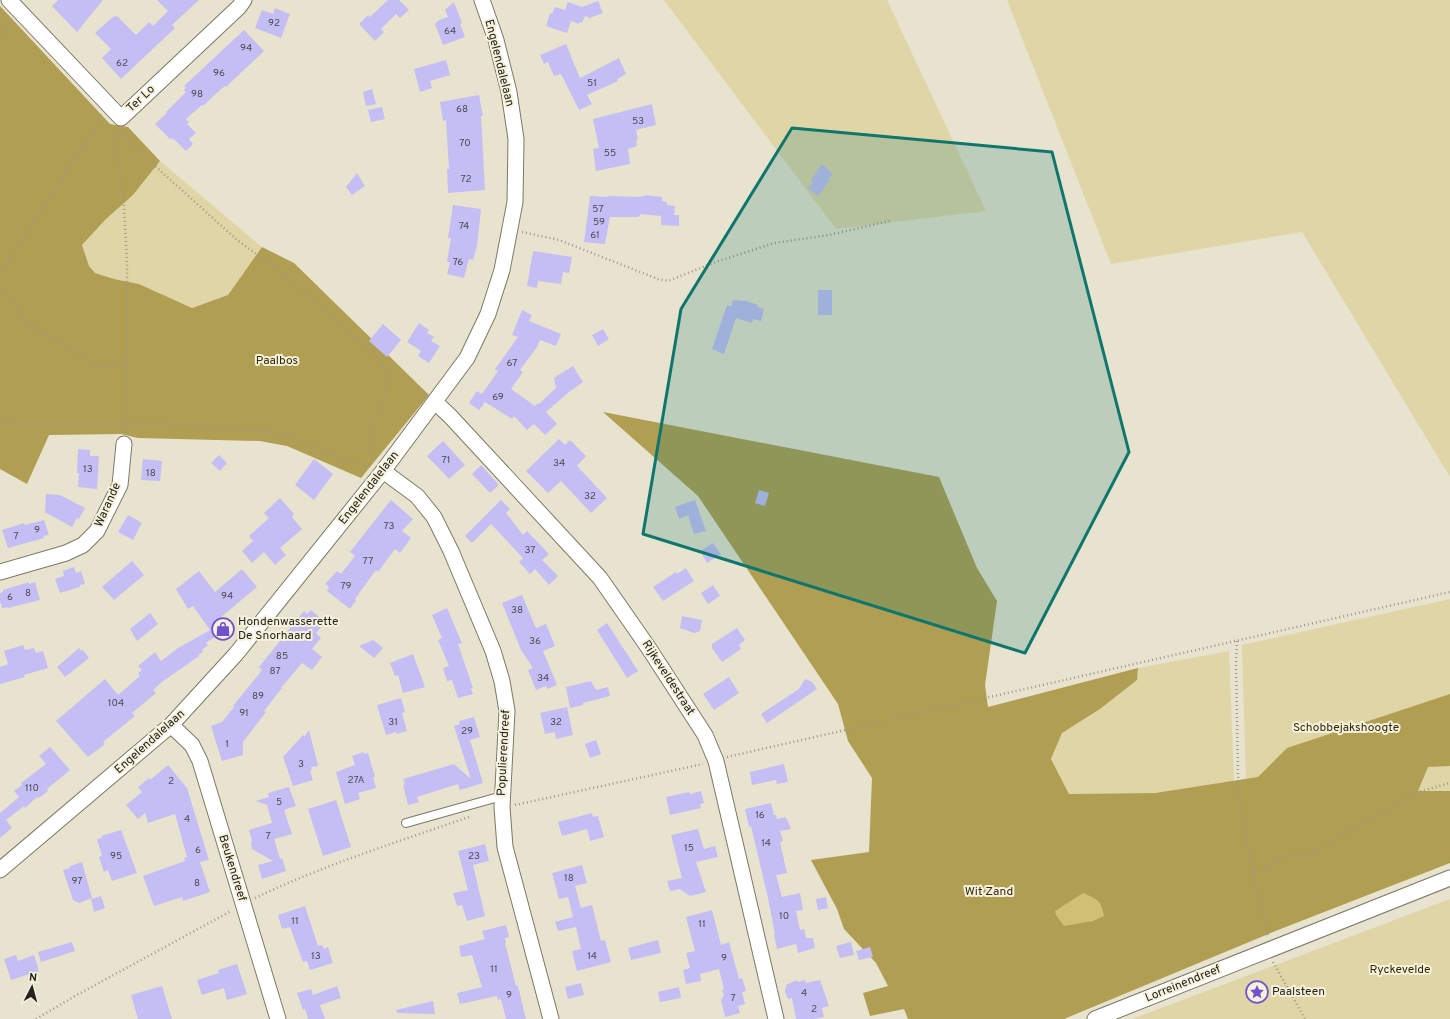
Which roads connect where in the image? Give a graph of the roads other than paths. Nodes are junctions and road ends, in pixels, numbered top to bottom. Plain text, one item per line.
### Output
1 (244, 0) edge
2 (482, 0) edge
3 (14, 5) edge
4 (435, 402) junction
5 (124, 444) road end
6 (383, 470) junction
7 (0, 572) edge
8 (172, 725) junction
9 (502, 802) junction
10 (406, 823) dead end
11 (0, 870) edge
12 (1450, 878) edge
13 (278, 1019) edge
14 (551, 1019) edge
15 (776, 1019) edge
16 (1095, 1019) edge

1 - 3 street, Ter Lo
2 - 4 street, Engelendalelaan
4 - 6 street, Engelendalelaan
4 - 15 street, Rijkeveldestraat
5 - 7 street, Warande
6 - 8 street, Engelendalelaan
6 - 9 street, Populierendreef
8 - 11 street, Engelendalelaan
8 - 13 street, Beukendreef
9 - 10 lane
9 - 14 street, Populierendreef
12 - 16 street, Lorreinendreef

